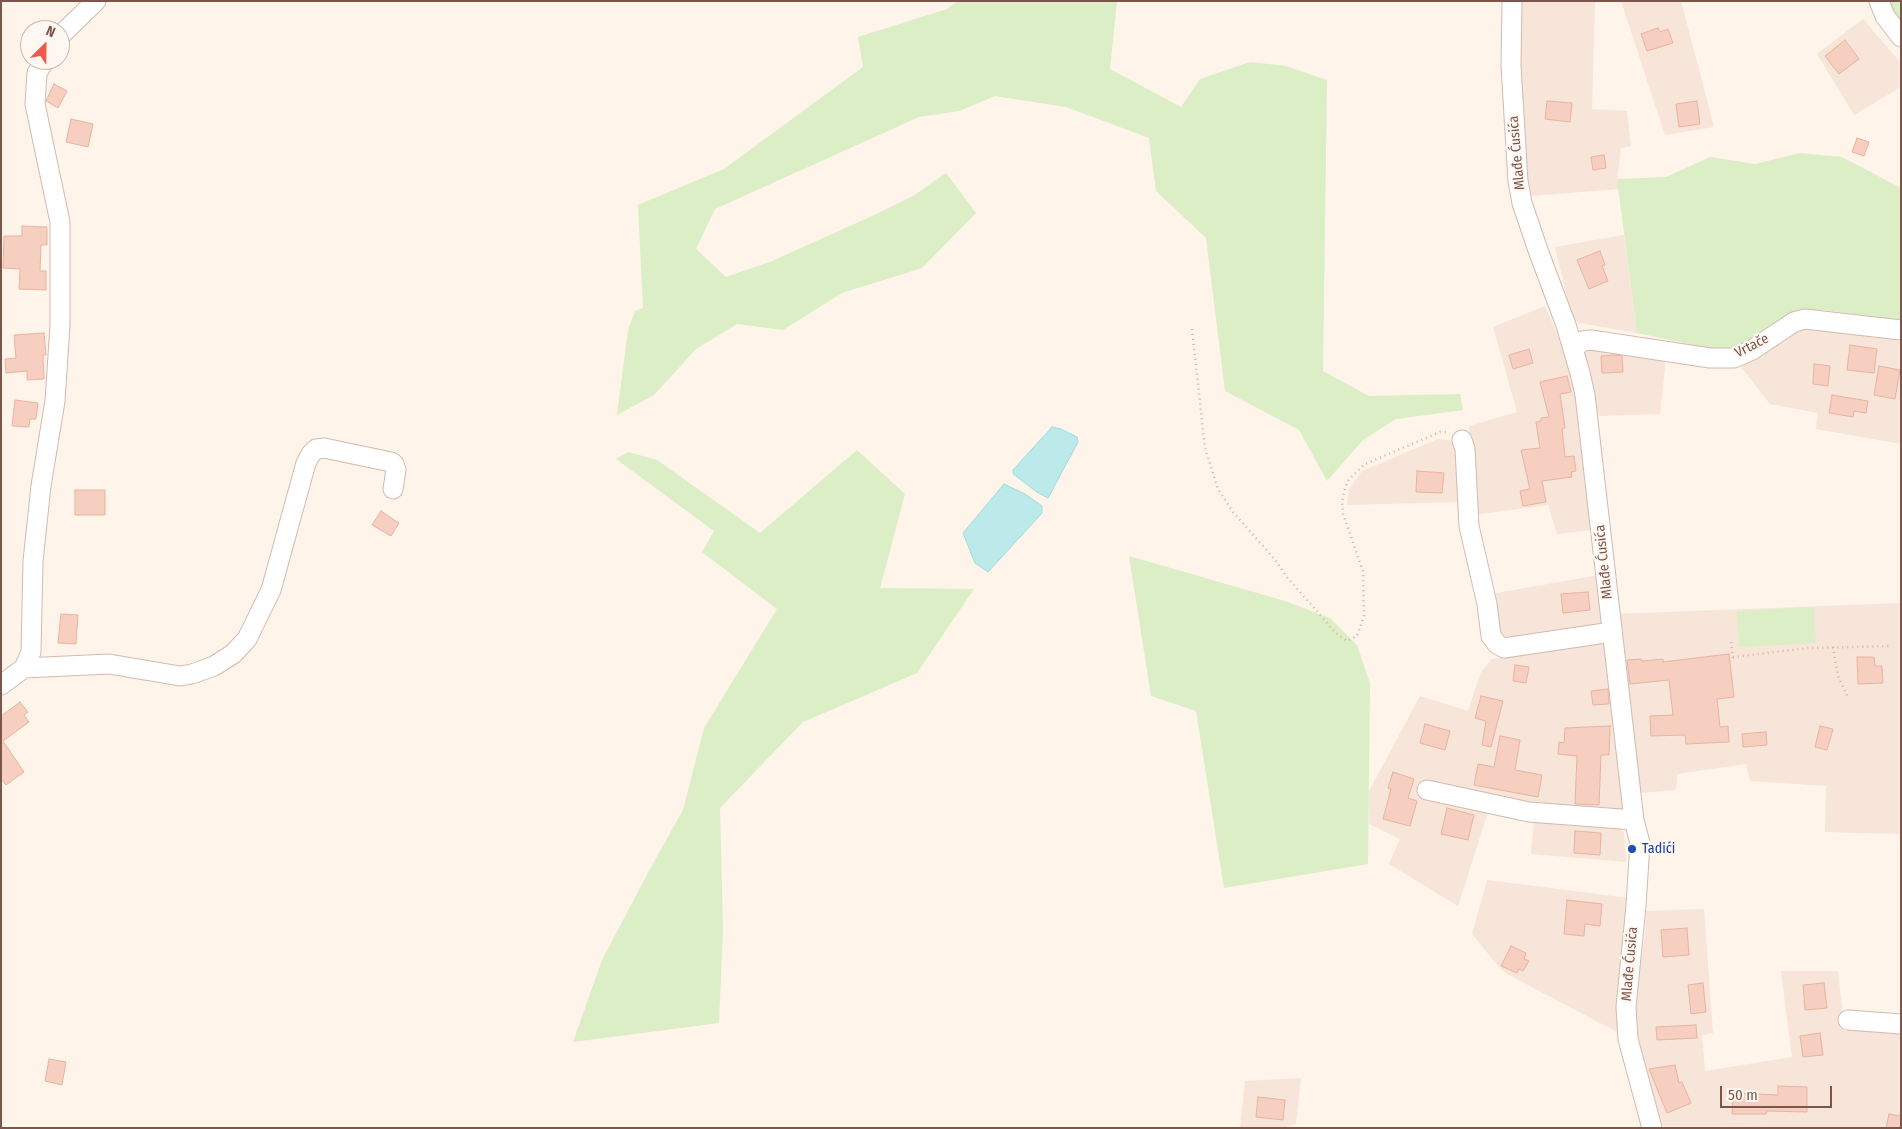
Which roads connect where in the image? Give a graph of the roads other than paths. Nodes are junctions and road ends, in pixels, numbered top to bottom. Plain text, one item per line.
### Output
1 (96, 1) edge
2 (1512, 1) edge
3 (1879, 1) edge
4 (70, 26) edge
5 (1901, 37) edge
6 (38, 70) edge
7 (1901, 330) edge
8 (1574, 349) junction
9 (1462, 440) road end
10 (393, 489) dead end
11 (1612, 632) junction
12 (24, 668) junction
13 (1, 685) edge
14 (1428, 790) dead end
15 (1634, 820) junction
16 (1848, 1020) dead end
17 (1901, 1024) edge
18 (1652, 1128) edge

1 - 4 street
2 - 8 street, Mlađe Ćusića
3 - 5 street
6 - 12 street
7 - 8 street, Vrtače
8 - 11 street, Mlađe Ćusića
9 - 11 street
10 - 12 street
11 - 15 street, Mlađe Ćusića
12 - 13 street
14 - 15 street
15 - 18 street, Mlađe Ćusića
16 - 17 street

